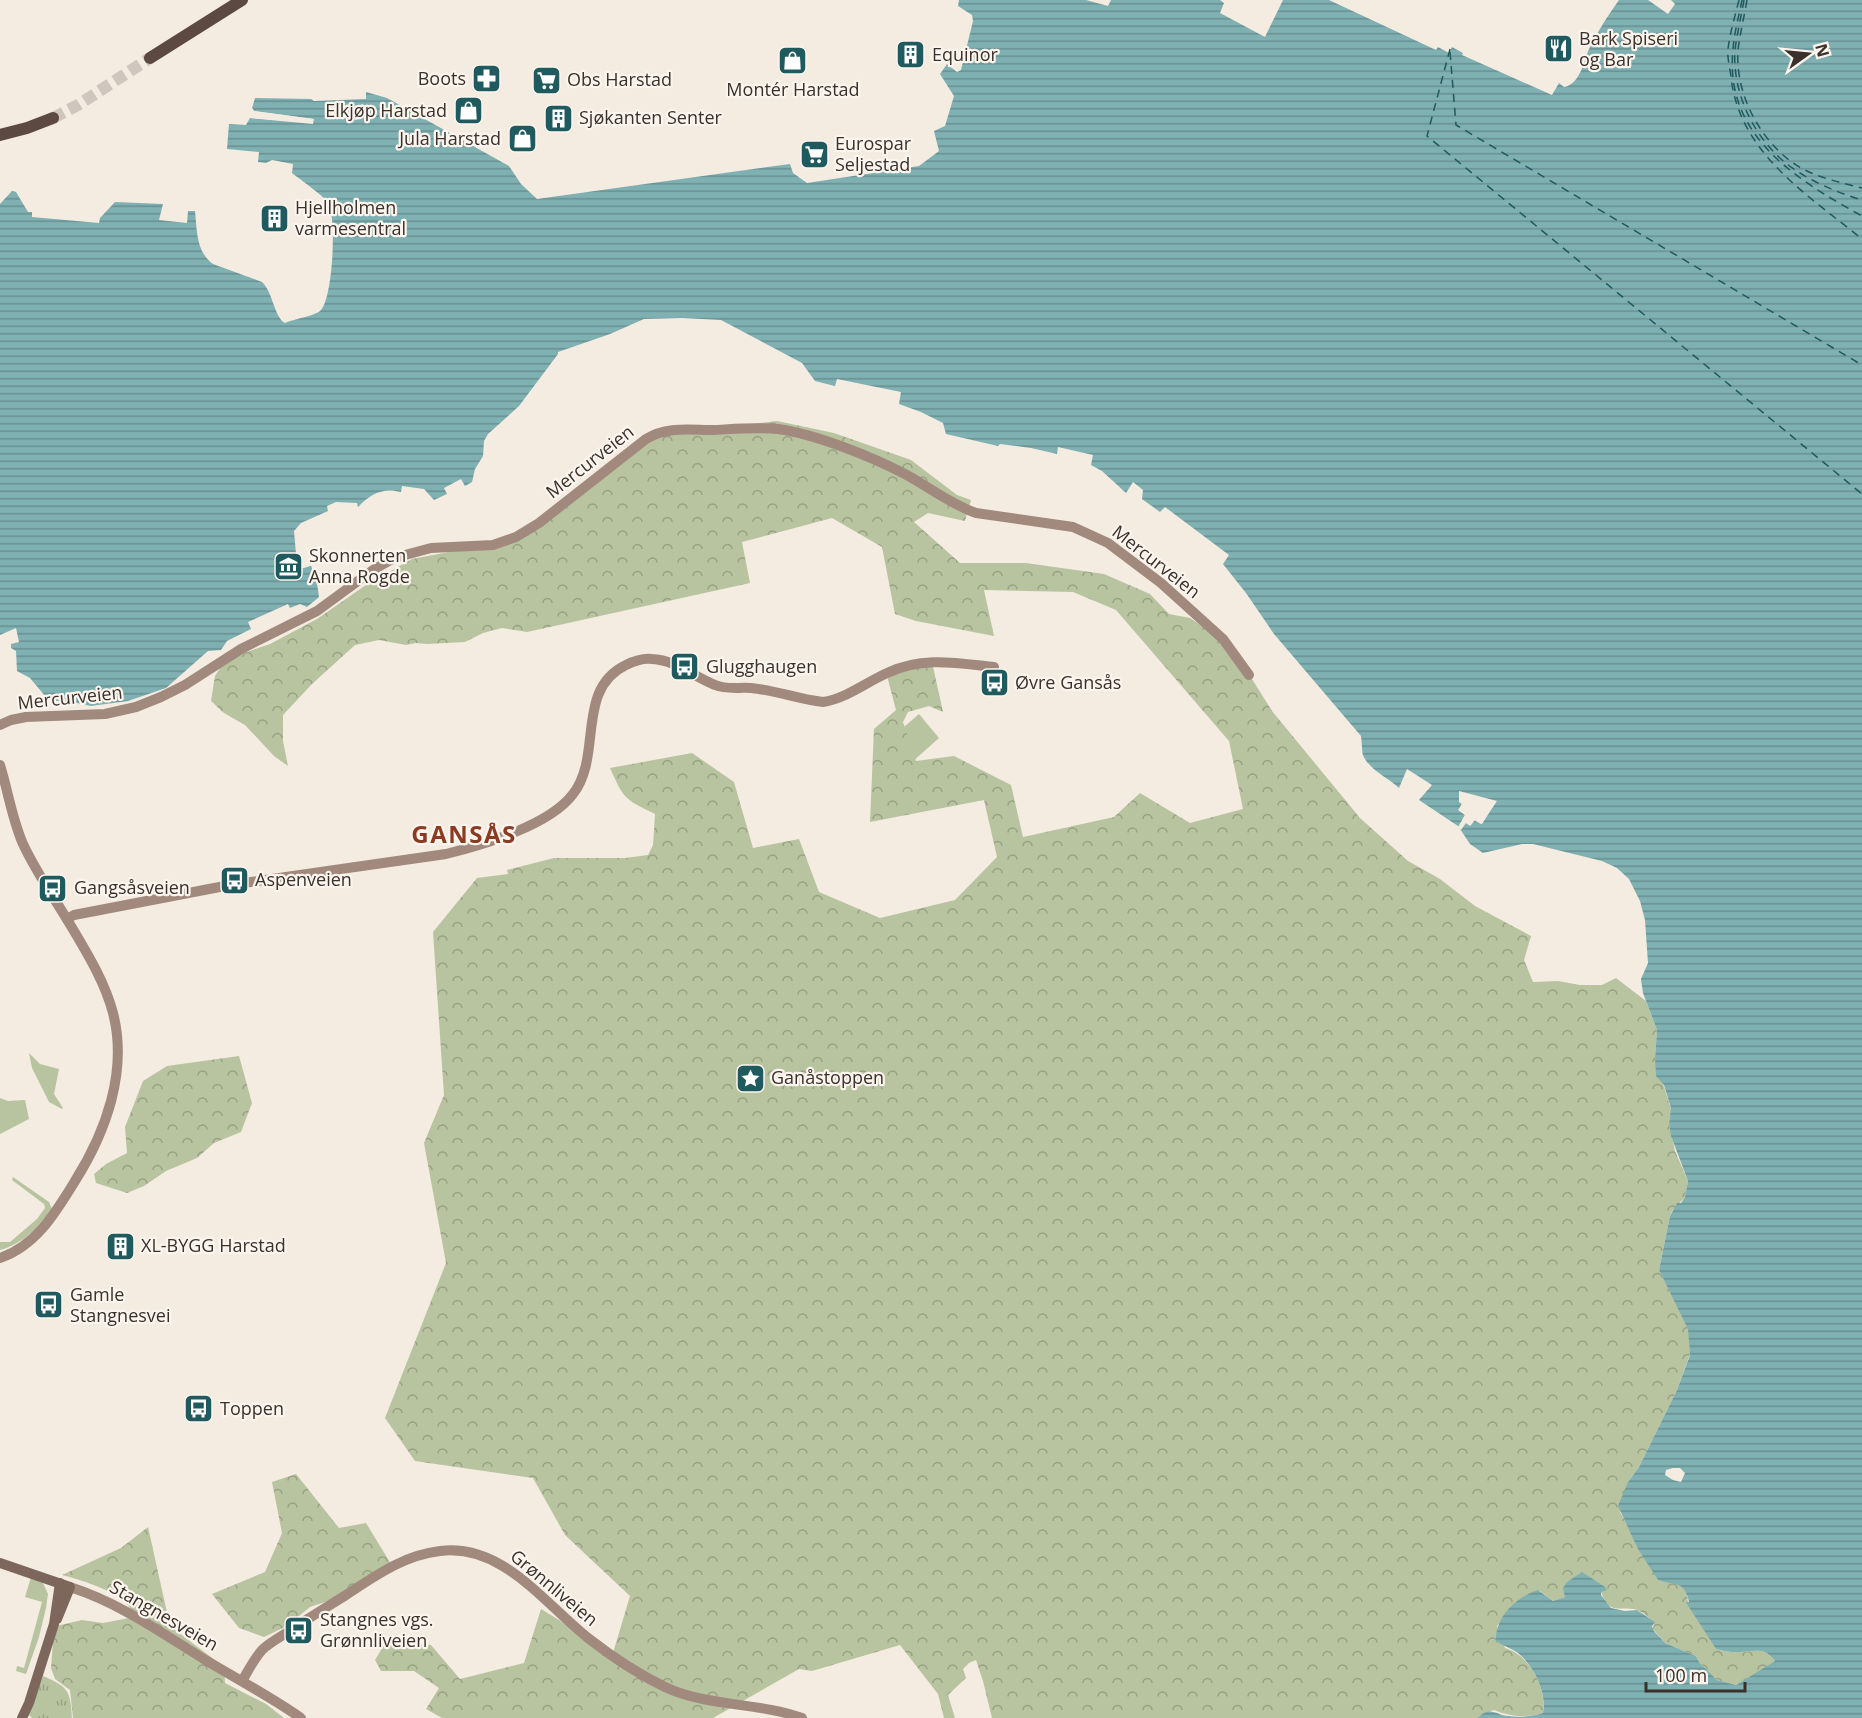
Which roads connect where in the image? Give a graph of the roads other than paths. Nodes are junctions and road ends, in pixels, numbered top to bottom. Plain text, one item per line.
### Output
1 (242, 0) edge
2 (150, 58) tunnel mouth
3 (53, 118) tunnel mouth
4 (0, 135) edge
5 (994, 667) dead end
6 (1249, 675) dead end
7 (0, 725) edge
8 (0, 765) edge
9 (67, 919) junction
10 (0, 1258) edge
11 (0, 1563) edge
12 (65, 1585) junction
13 (242, 1681) junction
14 (22, 1718) edge
15 (301, 1718) edge
16 (802, 1718) edge

1 - 2 highway
3 - 4 highway
5 - 9 street
6 - 7 street, Mercurveien
8 - 9 street
9 - 10 street
11 - 12 main road, Stangnesveien
12 - 13 street, Stangnesveien
12 - 14 main road
13 - 15 street, Stangnesveien
13 - 16 street, Grønnliveien

